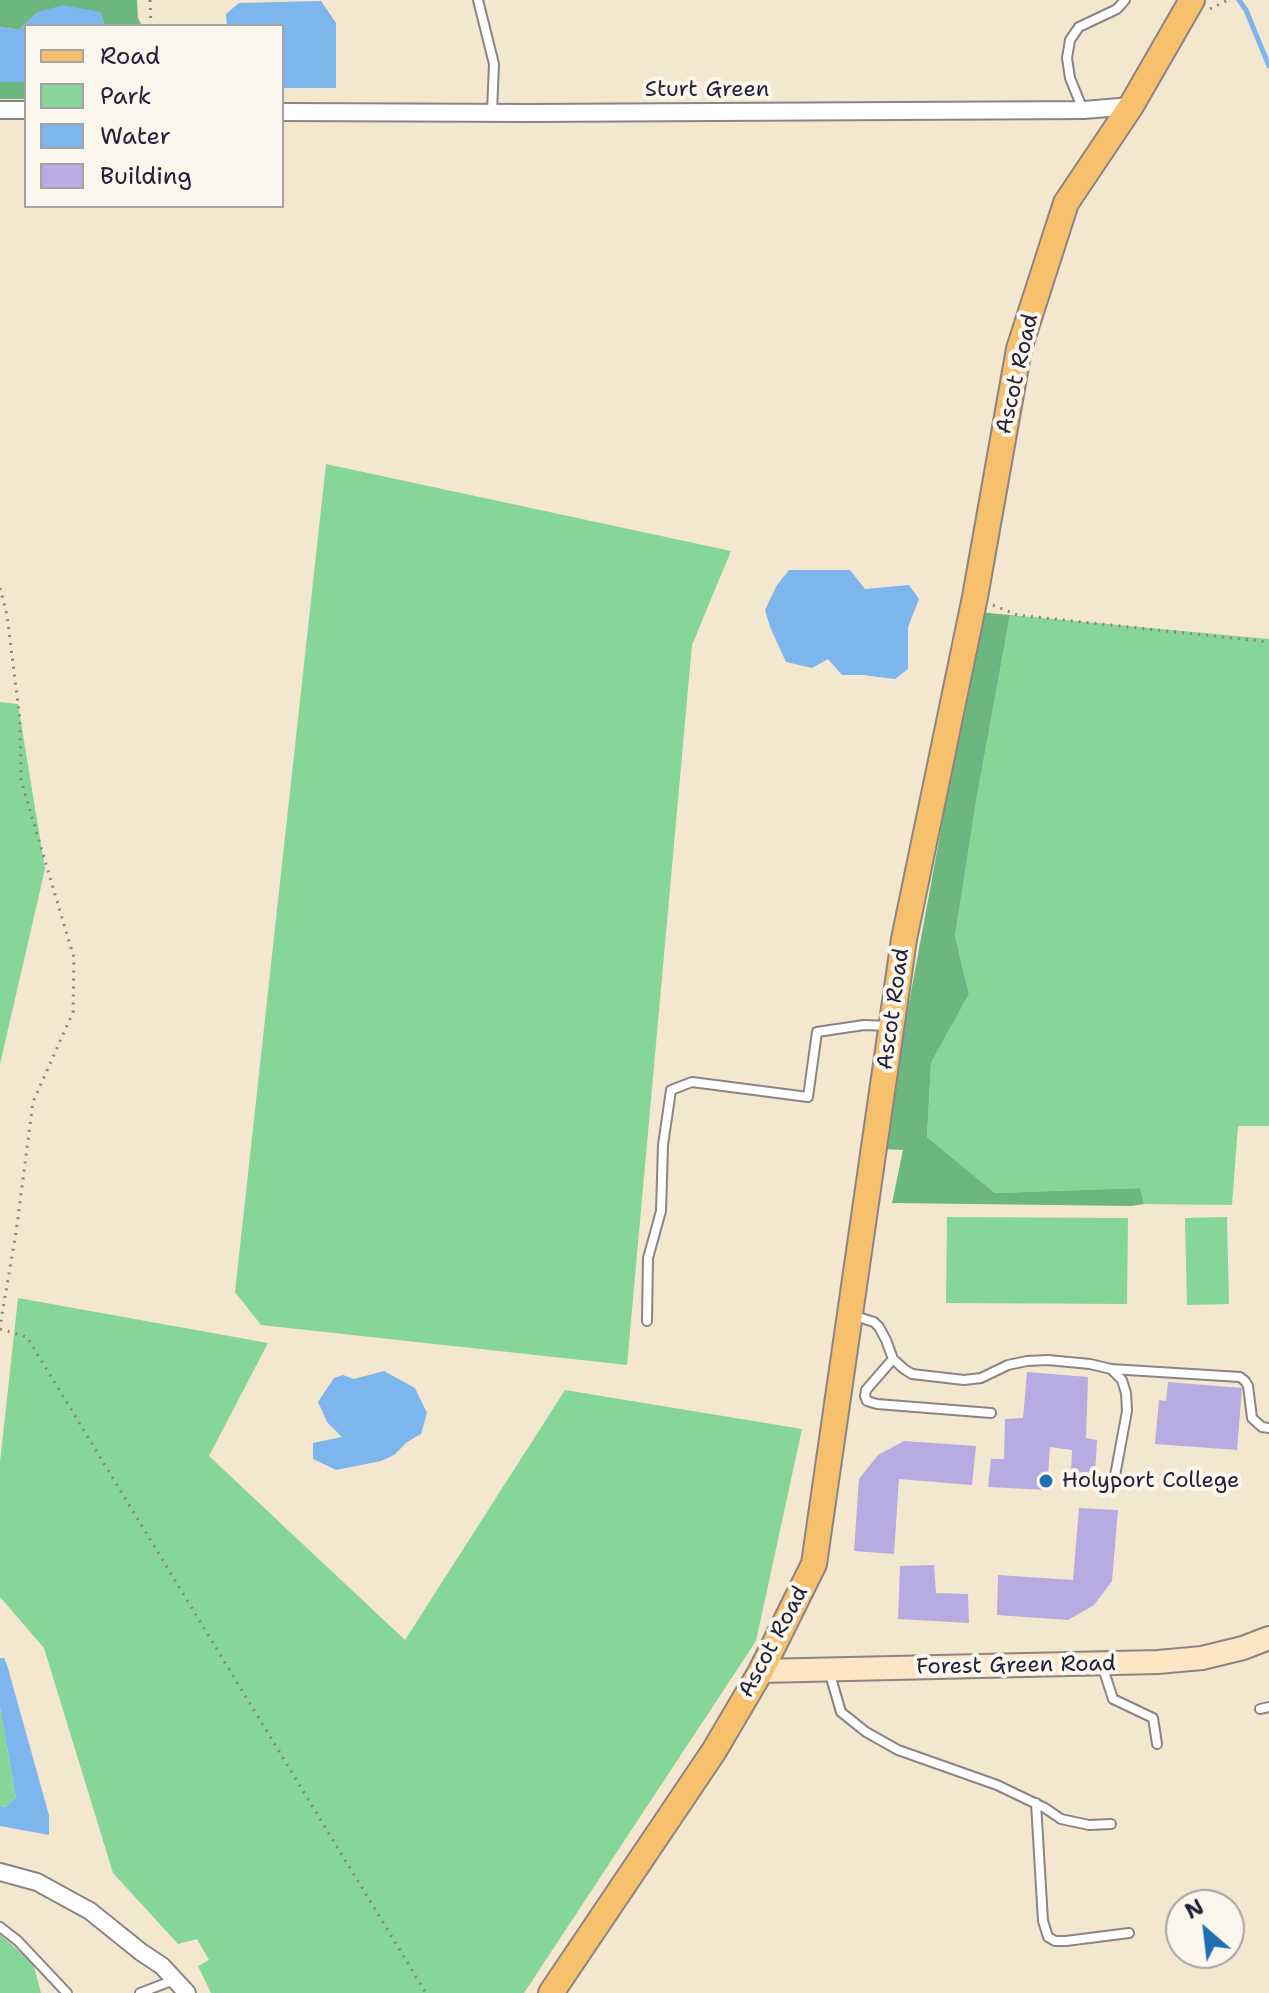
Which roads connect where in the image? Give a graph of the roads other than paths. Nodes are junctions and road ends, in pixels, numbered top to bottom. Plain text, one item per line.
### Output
1 (478, 0) edge
2 (1125, 0) edge
3 (1192, 0) edge
4 (1131, 106) junction
5 (0, 110) edge
6 (24, 110) edge
7 (1084, 110) junction
8 (284, 112) edge
9 (492, 112) junction
10 (891, 1026) junction
11 (850, 1316) junction
12 (647, 1321) dead end
13 (893, 1359) junction
14 (1111, 1369) junction
15 (991, 1413) dead end
16 (1269, 1428) edge
17 (1114, 1481) dead end
18 (1269, 1638) edge
19 (1101, 1664) junction
20 (829, 1670) junction
21 (761, 1671) junction
22 (1157, 1744) dead end
23 (1036, 1803) junction
24 (1111, 1824) dead end
25 (0, 1872) edge
26 (0, 1927) edge
27 (1129, 1933) dead end
28 (175, 1979) junction
29 (67, 1993) edge
30 (140, 1993) edge
31 (187, 1993) edge
32 (551, 1993) edge

1 - 9 lane
2 - 7 lane
3 - 4 main road, Ascot Road
4 - 7 street, Sturt Green
4 - 10 main road, Ascot Road
5 - 6 street
7 - 9 street, Sturt Green
8 - 9 street, Sturt Green
10 - 11 main road, Ascot Road
10 - 12 lane
11 - 13 lane
11 - 21 main road, Ascot Road
13 - 14 lane
13 - 15 lane
14 - 16 lane
14 - 17 lane
18 - 19 main road, Forest Green Road
19 - 20 main road, Forest Green Road
19 - 22 lane
20 - 21 main road, Forest Green Road
20 - 23 lane
21 - 32 main road, Ascot Road
23 - 24 lane
23 - 27 lane
25 - 28 street
26 - 29 lane
28 - 30 lane
28 - 31 street

